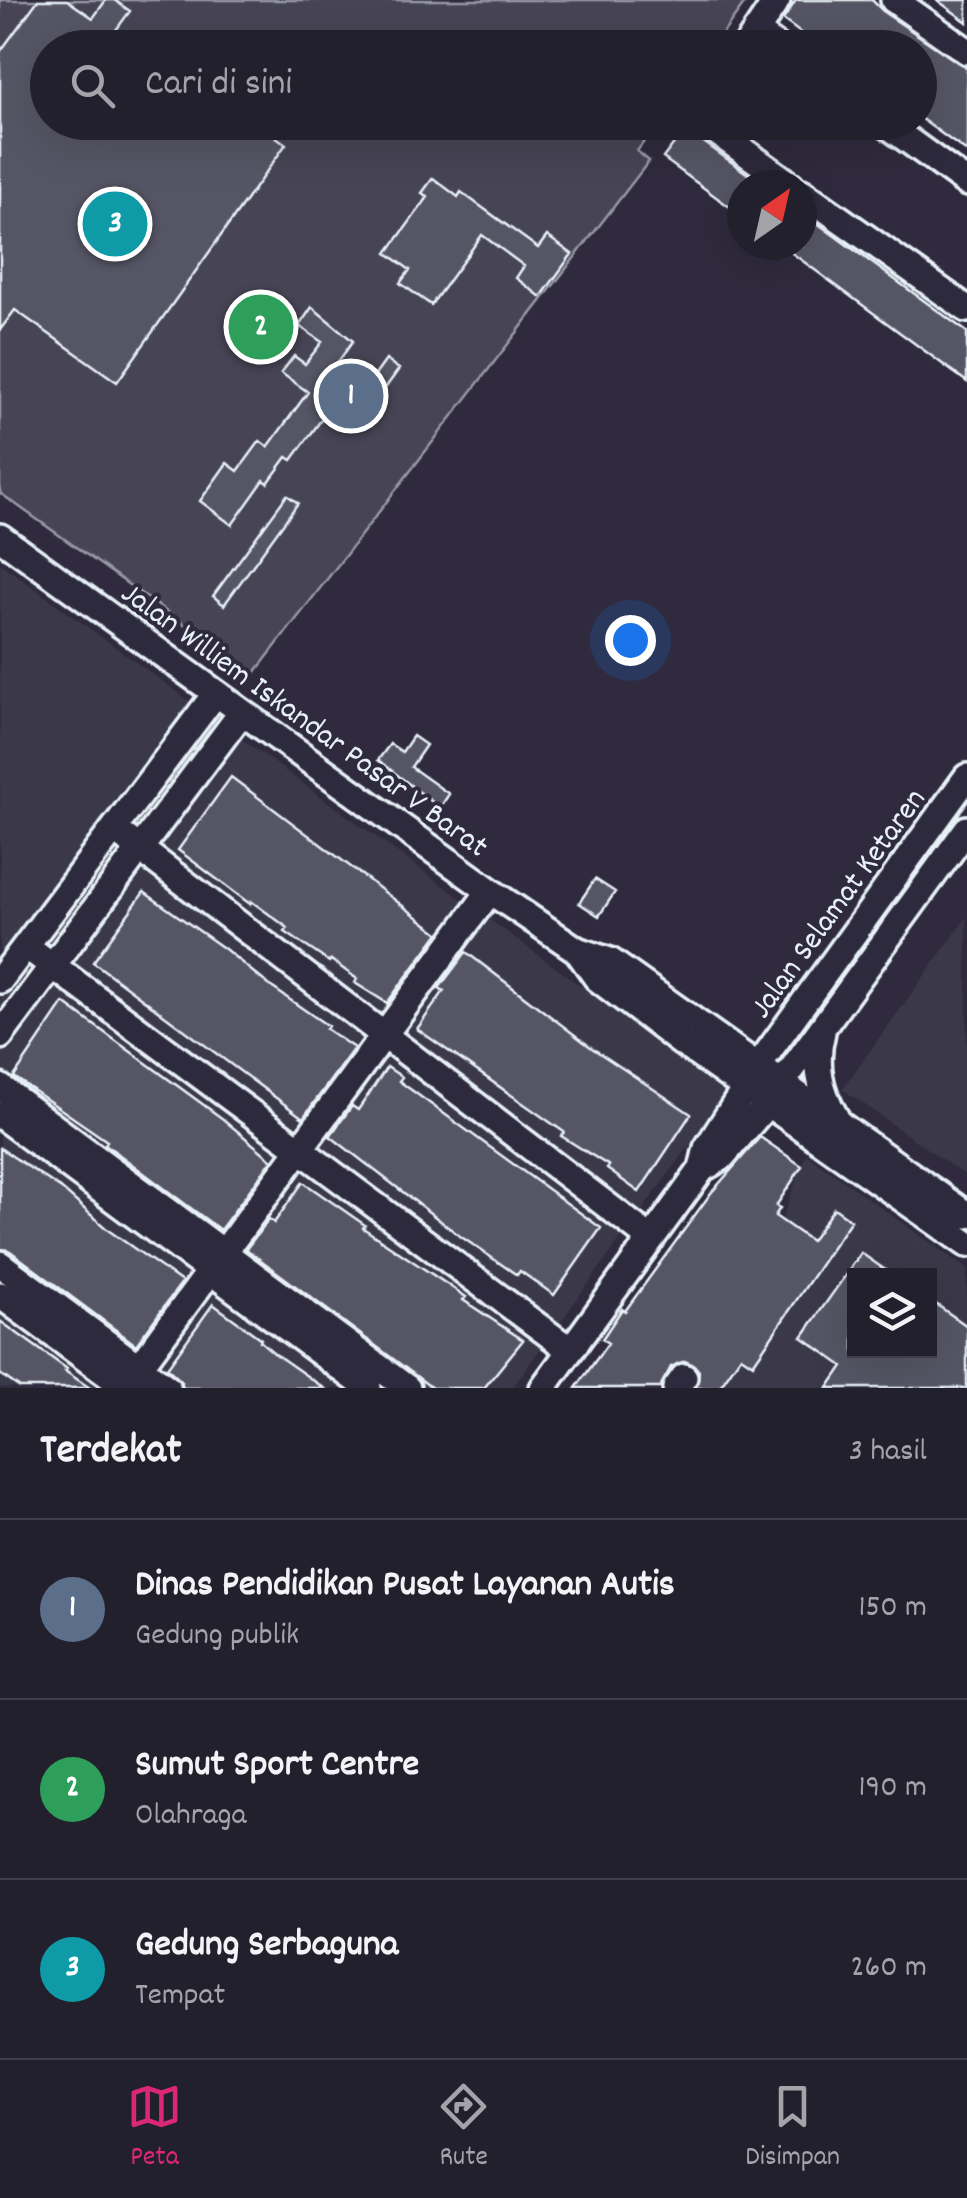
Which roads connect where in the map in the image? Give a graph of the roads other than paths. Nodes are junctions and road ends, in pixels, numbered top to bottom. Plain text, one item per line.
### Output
1 (777, 0) edge
2 (894, 0) edge
3 (756, 30) edge
4 (937, 30) edge
5 (937, 30) edge
6 (967, 51) edge
7 (728, 140) edge
8 (908, 140) edge
9 (771, 170) edge
10 (967, 183) edge
11 (817, 203) edge
12 (967, 309) edge
13 (0, 537) edge
14 (216, 693) junction
15 (242, 712) junction
16 (967, 777) edge
17 (936, 819) junction
18 (114, 829) junction
19 (964, 832) edge
20 (139, 850) junction
21 (490, 891) junction
22 (26, 946) junction
23 (52, 966) junction
24 (0, 980) edge
25 (823, 1027) junction
26 (0, 1036) edge
27 (384, 1036) junction
28 (752, 1076) junction
29 (0, 1087) edge
30 (775, 1093) junction
31 (0, 1115) edge
32 (839, 1124) junction
33 (299, 1150) junction
34 (702, 1168) junction
35 (967, 1215) edge
36 (652, 1238) junction
37 (967, 1244) edge
38 (217, 1262) junction
39 (1, 1266) edge
40 (0, 1295) edge
41 (34, 1305) junction
42 (570, 1350) junction
43 (128, 1382) edge
44 (168, 1388) edge
45 (368, 1388) edge
46 (407, 1388) edge
47 (542, 1388) edge

1 - 3 street
2 - 4 street
5 - 6 street
7 - 9 street
8 - 10 street
11 - 12 street
13 - 14 street, Jalan Williem Iskandar Pasar V Barat
14 - 15 street, Jalan Williem Iskandar Pasar V Barat
14 - 18 street
15 - 20 street
15 - 21 street, Jalan Williem Iskandar Pasar V Barat
16 - 17 street, Jalan Selamat Ketaren
17 - 19 street
17 - 28 street, Jalan Selamat Ketaren
18 - 20 street
18 - 22 street
19 - 25 street, Jalan Selamat Ketaren
20 - 23 street
20 - 27 street
21 - 27 street
21 - 28 street, Jalan Williem Iskandar Pasar V Barat
22 - 23 street
22 - 24 street
23 - 26 street
23 - 33 street
25 - 30 street, Jalan Selamat Ketaren
25 - 32 street
27 - 33 street
27 - 36 street
28 - 30 street, Jalan Williem Iskandar Pasar V Barat
28 - 34 street, Jalan Selamat Ketaren
29 - 38 street
30 - 32 street, Jalan Williem Iskandar Pasar V Barat
30 - 34 street, Jalan Selamat Ketaren
30 - 37 street, Jalan Williem Iskandar Pasar V Barat
31 - 38 street
32 - 35 street, Jalan Williem Iskandar Pasar V Barat
33 - 38 street
33 - 42 street
34 - 36 street, Jalan Selamat Ketaren
36 - 42 street, Jalan Selamat Ketaren
38 - 43 street
38 - 45 street
38 - 46 street
39 - 41 street
40 - 41 street
41 - 43 street
42 - 47 street, Jalan Selamat Ketaren
43 - 44 street

